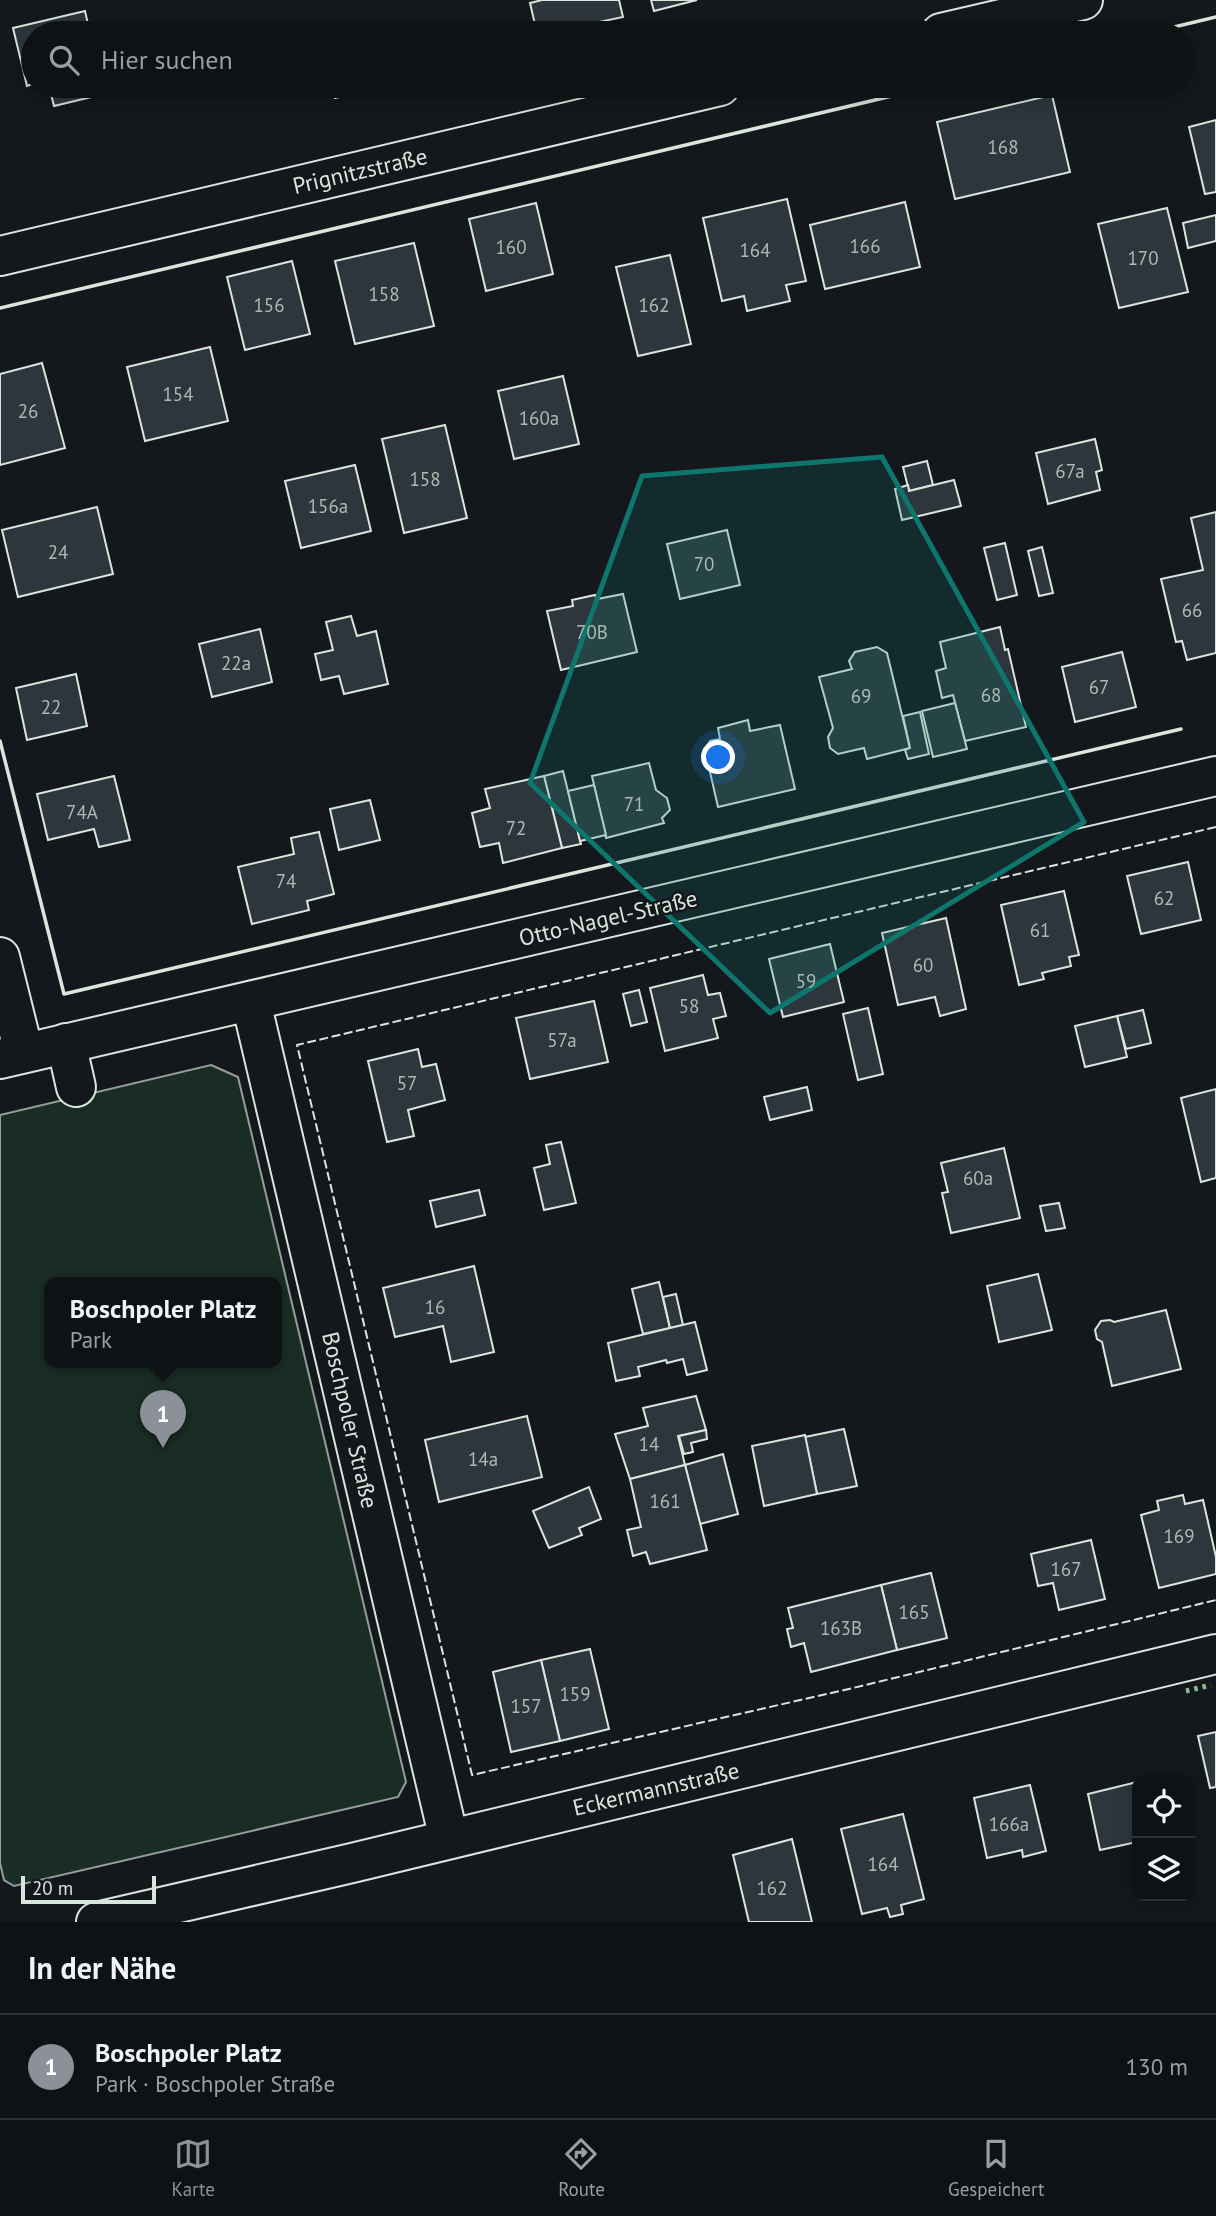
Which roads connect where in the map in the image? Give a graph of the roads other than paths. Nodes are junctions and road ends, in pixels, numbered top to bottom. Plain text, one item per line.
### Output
1 (1083, 0) edge
2 (993, 21) edge
3 (669, 98) edge
4 (0, 256) edge
5 (1216, 776) edge
6 (0, 957) edge
7 (251, 1002) junction
8 (66, 1043) junction
9 (12, 1056) edge
10 (76, 1087) dead end
11 (1216, 1654) edge
12 (449, 1839) junction
13 (221, 1908) edge
14 (96, 1922) edge

1 - 2 street
3 - 4 street, Prignitzstraße
5 - 7 street, Otto-Nagel-Straße
6 - 9 street
7 - 8 street, Otto-Nagel-Straße
7 - 12 street, Boschpoler Straße
8 - 9 street, Otto-Nagel-Straße
8 - 10 street
11 - 12 street, Eckermannstraße
12 - 13 street, Eckermannstraße
13 - 14 street, Eckermannstraße

